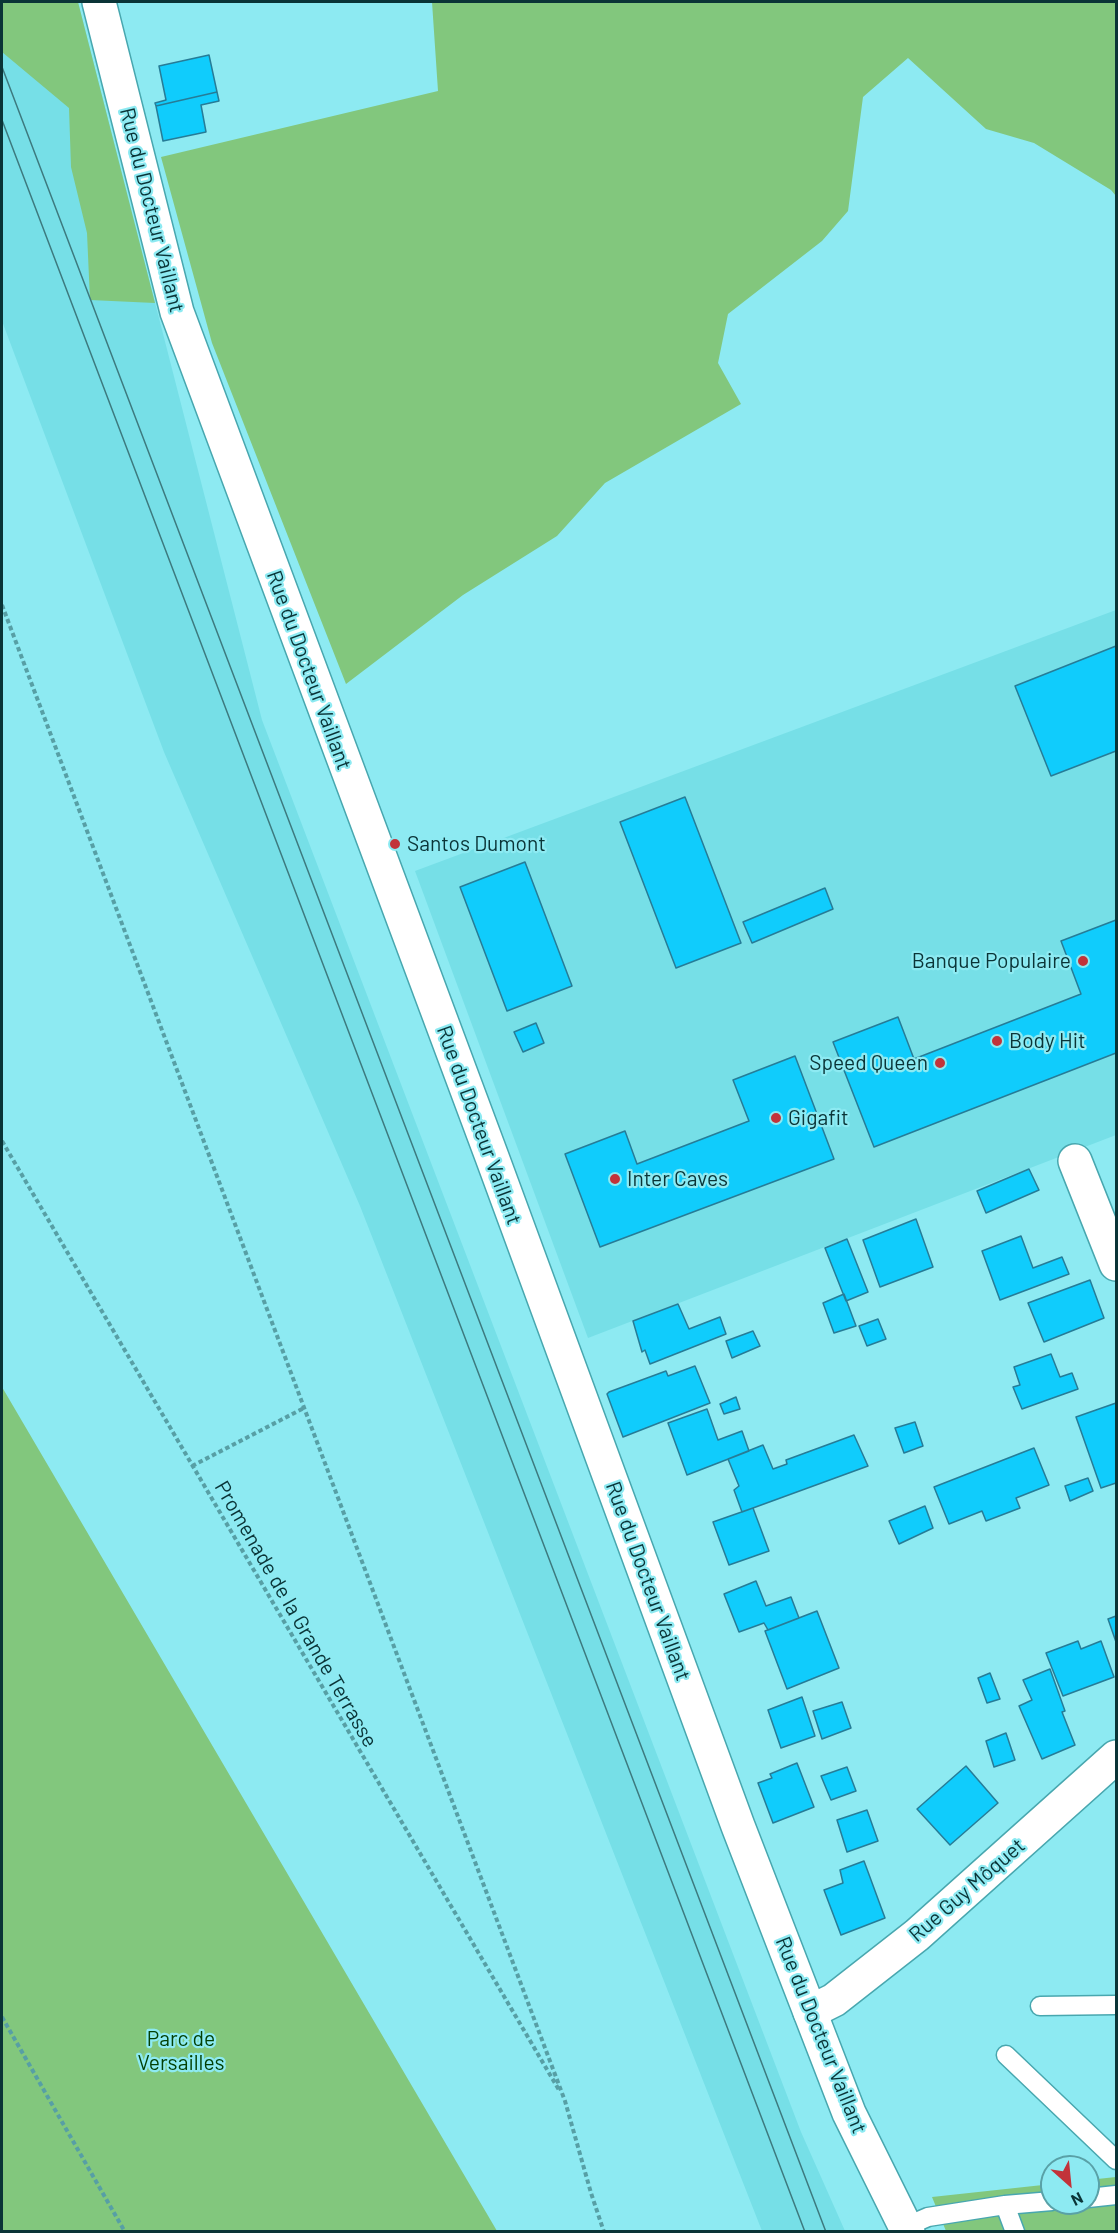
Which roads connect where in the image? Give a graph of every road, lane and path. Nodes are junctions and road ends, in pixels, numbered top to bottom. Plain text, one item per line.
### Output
1 (99, 2) edge
2 (2, 605) edge
3 (2, 1142) edge
4 (1076, 1161) dead end
5 (1116, 1264) edge
6 (304, 1408) junction
7 (192, 1466) junction
8 (1116, 1757) edge
9 (1116, 2005) edge
10 (1040, 2006) dead end
11 (810, 2012) junction
12 (2, 2017) edge
13 (1006, 2055) dead end
14 (565, 2101) junction
15 (1116, 2160) edge
16 (1116, 2195) edge
17 (1100, 2197) edge
18 (1040, 2202) edge
19 (1005, 2205) junction
20 (908, 2229) edge
21 (125, 2232) edge
22 (604, 2232) edge
23 (1015, 2232) edge

1 - 11 main road, Rue du Docteur Vaillant
2 - 6 path
3 - 7 path, Promenade de la Grande Terrasse
4 - 5 main road
6 - 7 path
6 - 14 path
7 - 14 path, Promenade de la Grande Terrasse
8 - 11 main road, Rue Guy Môquet
9 - 10 lane
11 - 20 main road, Rue du Docteur Vaillant
12 - 21 path
13 - 15 lane
14 - 22 path
16 - 17 lane
18 - 19 lane
19 - 20 lane
19 - 23 lane

